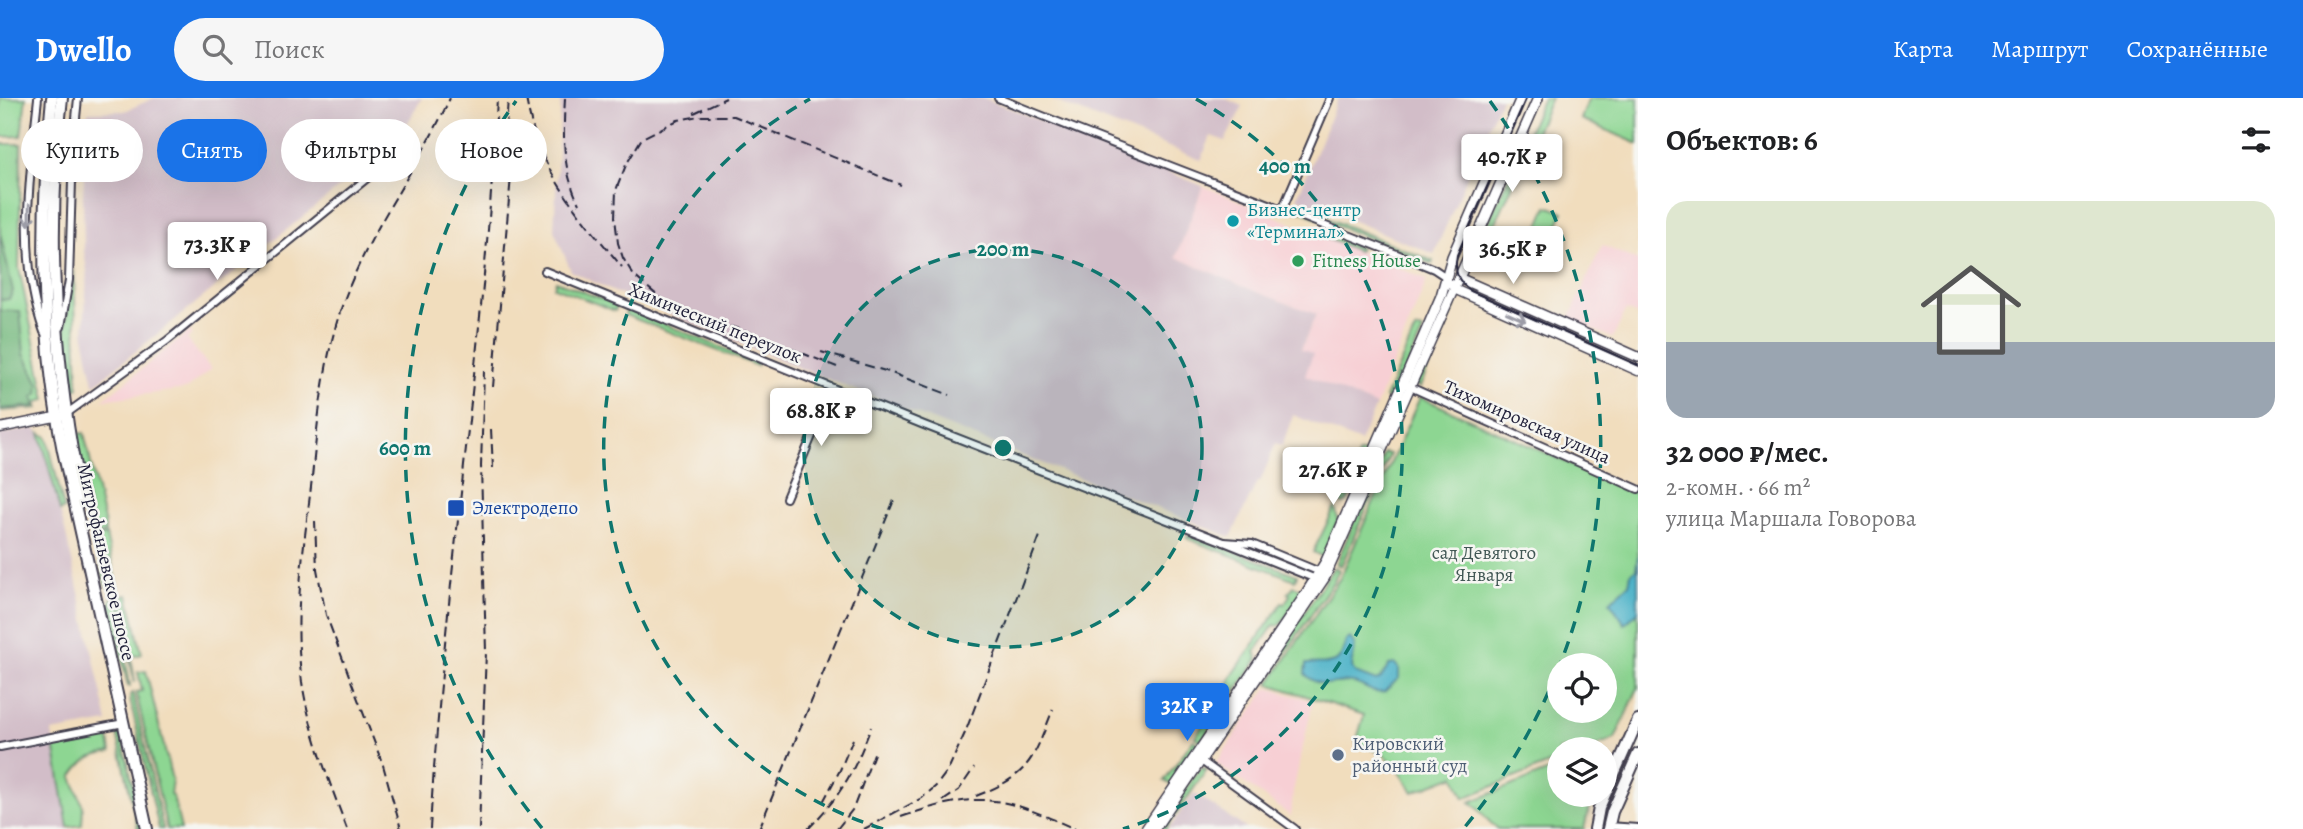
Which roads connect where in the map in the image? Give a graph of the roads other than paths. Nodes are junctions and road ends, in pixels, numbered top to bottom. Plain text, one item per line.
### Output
1 (38, 98) edge
2 (52, 98) edge
3 (62, 98) edge
4 (78, 98) edge
5 (998, 98) edge
6 (1330, 98) edge
7 (1521, 98) edge
8 (1538, 98) edge
9 (55, 119) edge
10 (56, 119) edge
11 (55, 182) edge
12 (362, 182) edge
13 (1283, 208) junction
14 (545, 271) dead end
15 (1446, 276) junction
16 (1459, 278) junction
17 (1454, 289) junction
18 (54, 344) junction
19 (1638, 357) edge
20 (1638, 371) edge
21 (1406, 385) junction
22 (832, 388) junction
23 (62, 416) junction
24 (0, 428) edge
25 (1638, 489) edge
26 (786, 498) dead end
27 (1320, 577) junction
28 (1638, 720) edge
29 (124, 723) junction
30 (0, 747) edge
31 (1638, 754) edge
32 (1198, 759) junction
33 (1608, 827) edge
34 (1638, 828) edge
35 (147, 829) edge
36 (155, 829) edge
37 (1146, 829) edge
38 (1155, 829) edge
39 (1295, 829) edge
40 (1595, 829) edge

1 -> 18 street
2 - 9 main road
3 - 10 main road
4 - 18 street
5 - 13 street
6 - 13 street
7 - 15 main road
8 - 16 main road
11 - 18 main road, Митрофаньевское шоссе
12 - 23 street
13 - 15 street
14 - 22 street, Химический переулок
15 - 17 street
15 - 21 main road
16 - 17 street
16 - 19 main road
17 -> 20 street
17 - 21 street
18 - 23 main road, Митрофаньевское шоссе
21 - 25 street, Тихомировская улица
21 - 27 main road
22 - 26 street
22 - 27 street, Химический переулок
23 - 24 street
23 - 29 main road, Митрофаньевское шоссе
23 - 36 main road, Митрофаньевское шоссе
27 - 32 main road
28 - 40 main road
29 - 30 street
29 - 35 main road, Митрофаньевское шоссе
31 - 33 main road
32 - 37 main road
32 - 38 street
32 - 39 street
33 - 34 street

